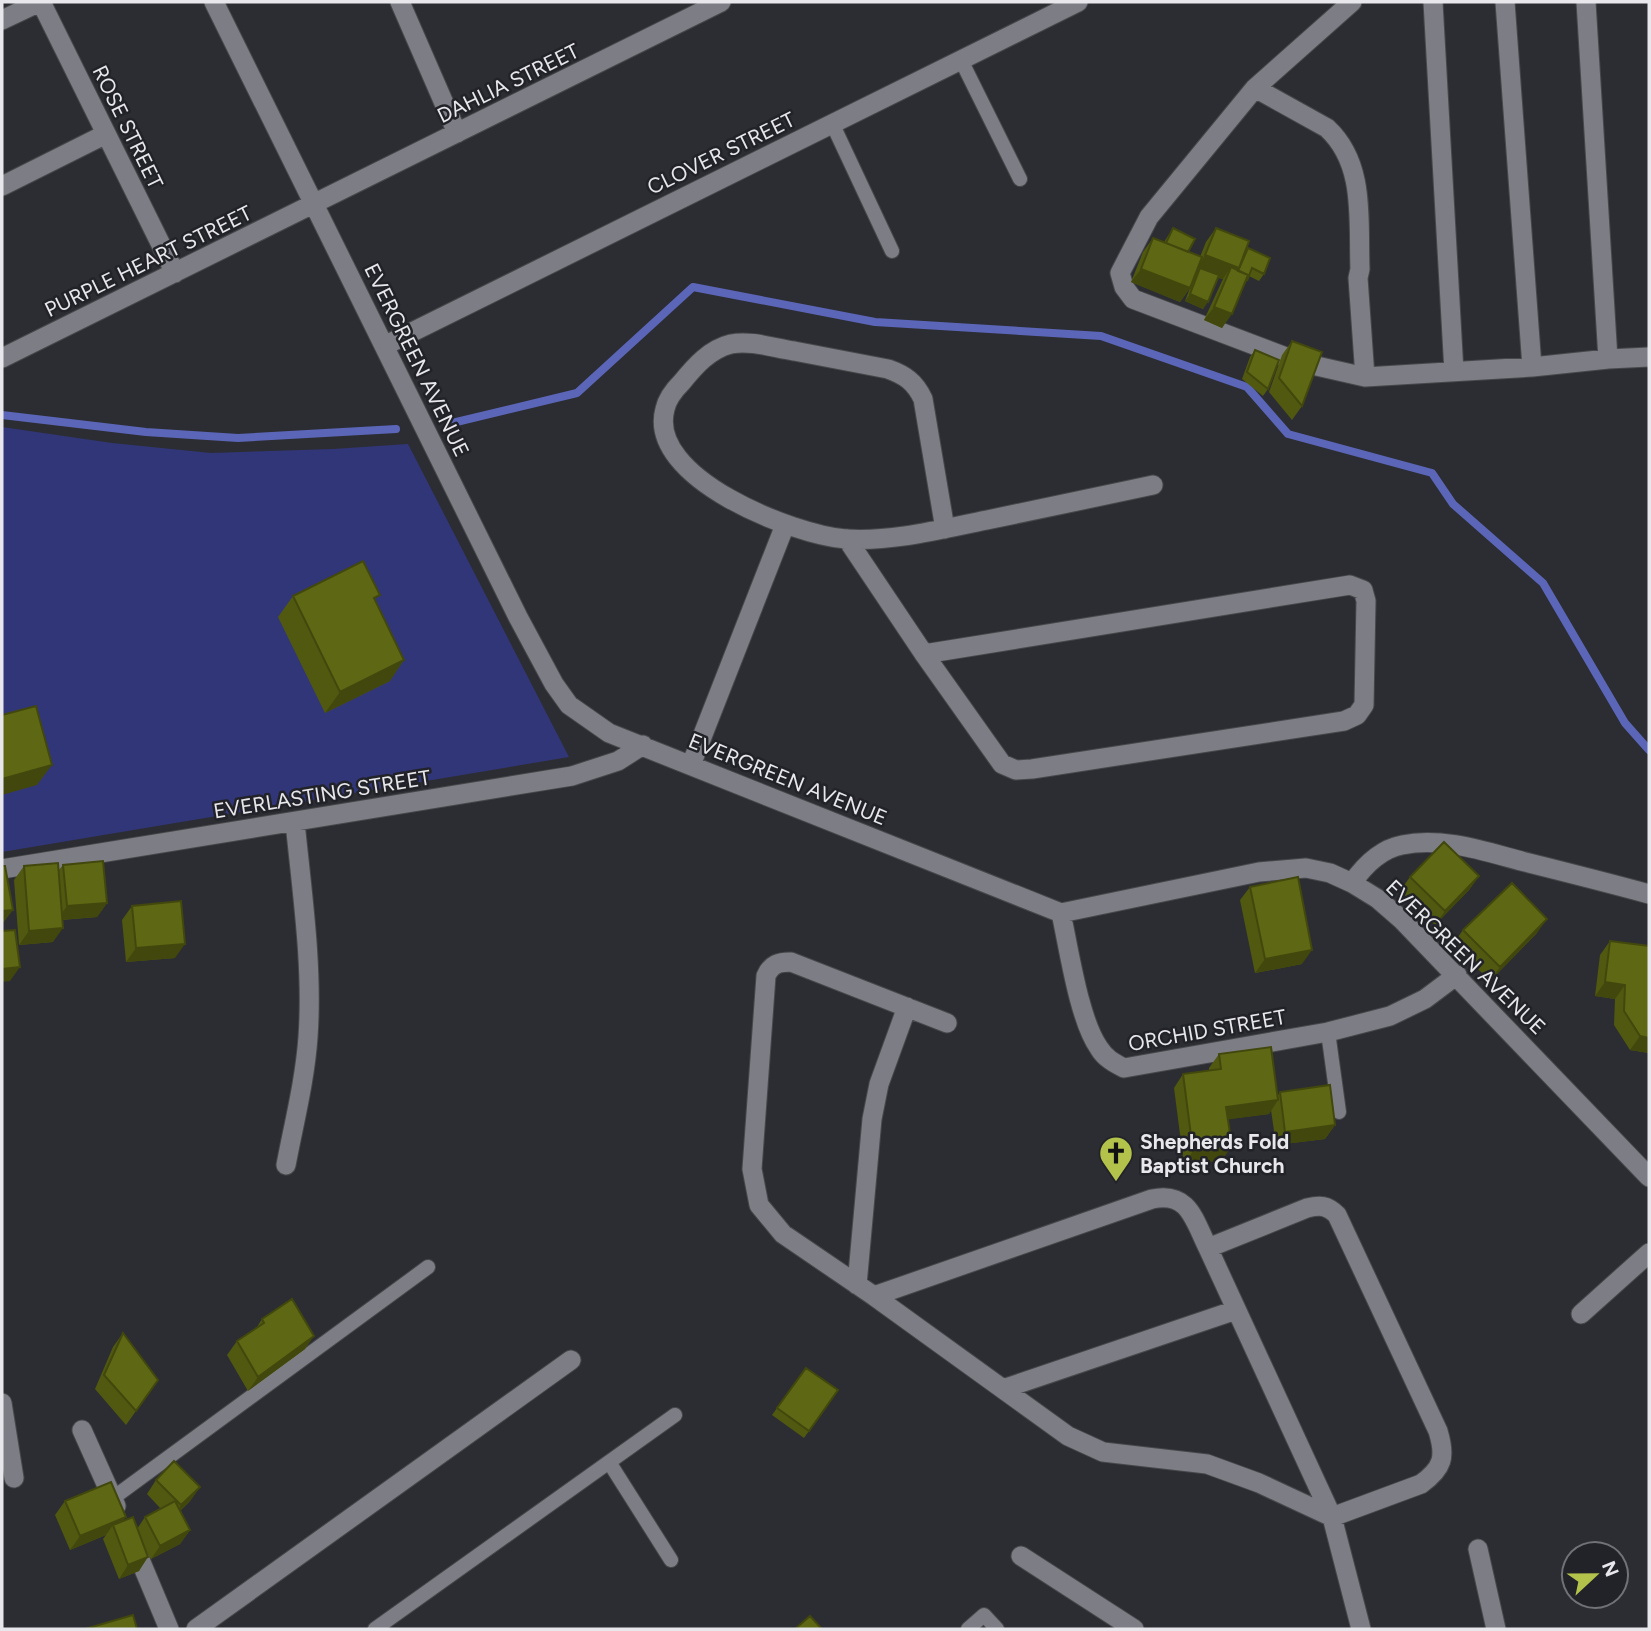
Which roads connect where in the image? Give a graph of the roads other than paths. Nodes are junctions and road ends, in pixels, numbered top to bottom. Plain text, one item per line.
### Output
1 (40, 2) edge
2 (214, 2) edge
3 (400, 2) edge
4 (721, 2) edge
5 (1352, 2) edge
6 (1433, 2) edge
7 (1505, 2) edge
8 (1586, 2) edge
9 (1074, 3) edge
10 (2, 20) edge
11 (961, 60) junction
12 (1255, 89) junction
13 (832, 123) junction
14 (457, 133) junction
15 (106, 134) junction
16 (1020, 179) dead end
17 (2, 186) edge
18 (314, 204) junction
19 (892, 251) dead end
20 (175, 273) junction
21 (384, 346) junction
22 (1649, 357) edge
23 (2, 358) edge
24 (1608, 359) junction
25 (1532, 367) junction
26 (1454, 372) junction
27 (1365, 377) junction
28 (1153, 485) dead end
29 (785, 525) junction
30 (945, 529) junction
31 (847, 539) junction
32 (923, 654) junction
33 (643, 745) junction
34 (691, 765) junction
35 (295, 822) junction
36 (2, 869) edge
37 (1352, 883) junction
38 (1649, 894) edge
39 (1061, 913) junction
40 (1457, 975) junction
41 (907, 1007) junction
42 (947, 1023) dead end
43 (1328, 1032) junction
44 (1339, 1112) dead end
45 (1645, 1164) edge
46 (286, 1165) dead end
47 (1208, 1248) junction
48 (1649, 1253) edge
49 (428, 1267) dead end
50 (857, 1285) junction
51 (874, 1296) junction
52 (1236, 1310) junction
53 (1581, 1314) dead end
54 (571, 1360) dead end
55 (1003, 1389) junction
56 (2, 1403) edge
57 (675, 1415) dead end
58 (82, 1430) dead end
59 (609, 1461) junction
60 (14, 1478) dead end
61 (113, 1498) junction
62 (1332, 1517) junction
63 (1478, 1549) dead end
64 (1021, 1556) dead end
65 (671, 1560) dead end
66 (169, 1629) edge
67 (196, 1629) edge
68 (375, 1629) edge
69 (968, 1629) edge
70 (997, 1629) edge
71 (1134, 1629) edge
72 (1361, 1629) edge
73 (1496, 1629) edge

1 - 10 street
1 - 15 street, ROSE STREET
2 - 18 street, EVERGREEN AVENUE
3 - 14 street
4 - 14 street, DAHLIA STREET
5 - 12 street
6 - 26 street
7 - 25 street
8 - 24 street
9 - 11 street, CLOVER STREET
11 - 13 street, CLOVER STREET
11 - 16 lane
12 - 27 street
12 - 27 street
13 - 19 lane
13 - 21 street, CLOVER STREET
14 - 18 street, DAHLIA STREET
15 - 17 street
15 - 20 street, ROSE STREET
18 - 20 street, PURPLE HEART STREET
18 - 21 street, EVERGREEN AVENUE
20 - 23 street, PURPLE HEART STREET
21 - 33 street, EVERGREEN AVENUE
22 - 24 street
24 - 25 street
25 - 26 street
26 - 27 street
28 - 30 street
29 - 30 street
29 - 31 street
29 - 34 street
30 - 31 street
31 - 32 street
32 - 32 street
33 - 34 street, EVERGREEN AVENUE
33 - 35 street, EVERLASTING STREET
34 - 39 street, EVERGREEN AVENUE
35 - 36 street, EVERLASTING STREET
35 - 46 street
37 - 38 street
37 - 39 street, EVERGREEN AVENUE
37 - 40 street, EVERGREEN AVENUE
39 - 43 street, ORCHID STREET
40 - 43 street, ORCHID STREET
40 - 45 street, EVERGREEN AVENUE
41 - 42 street
41 - 50 street
41 - 50 street
43 - 44 lane
47 - 51 street
47 - 52 street
47 - 62 street
48 - 53 street
49 - 61 lane
50 - 51 street
51 - 55 street
52 - 55 street
52 - 62 street
54 - 67 street
55 - 62 street
56 - 60 street
57 - 59 lane
58 - 61 street
59 - 65 lane
59 - 68 lane
61 - 66 street
62 - 72 street
63 - 73 street
64 - 71 street
69 - 70 lane

